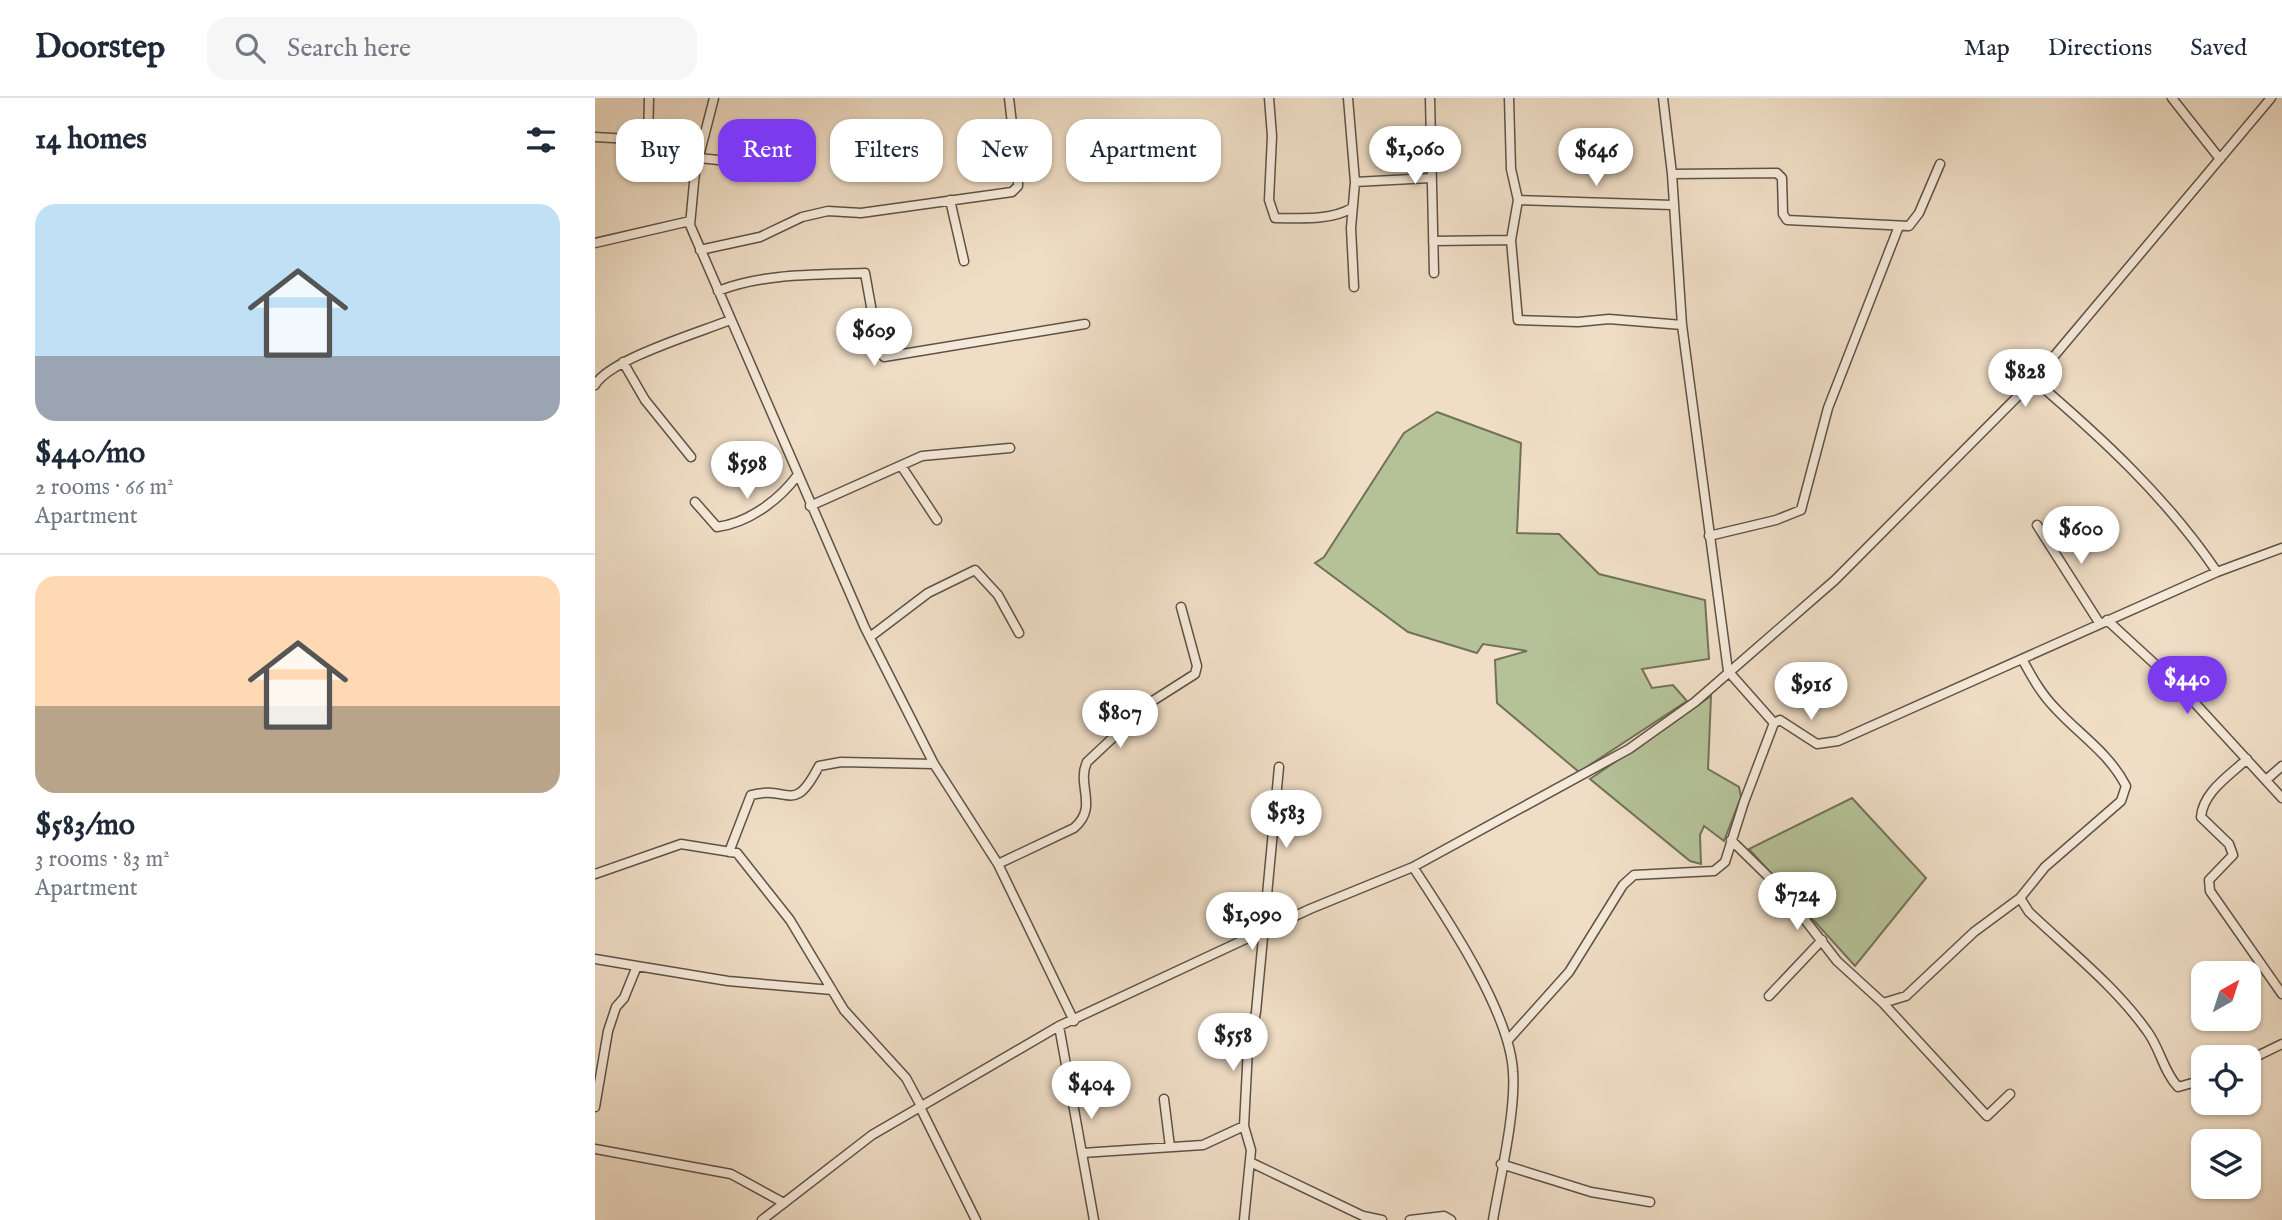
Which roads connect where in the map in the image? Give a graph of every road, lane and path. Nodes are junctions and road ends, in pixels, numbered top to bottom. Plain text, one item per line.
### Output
1 (649, 98) edge
2 (714, 98) edge
3 (1009, 98) edge
4 (1269, 98) edge
5 (1349, 98) edge
6 (1430, 98) edge
7 (1509, 98) edge
8 (1663, 98) edge
9 (2172, 98) edge
10 (2271, 98) edge
11 (648, 119) edge
12 (595, 137) edge
13 (704, 137) edge
14 (616, 138) edge
15 (2220, 159) junction
16 (1940, 164) dead end
17 (1672, 174) junction
18 (1430, 178) junction
19 (695, 182) edge
20 (1355, 182) junction
21 (950, 200) junction
22 (1518, 200) junction
23 (1672, 205) junction
24 (1353, 208) junction
25 (690, 221) junction
26 (1899, 226) junction
27 (1511, 240) junction
28 (1433, 241) junction
29 (595, 243) edge
30 (700, 250) junction
31 (964, 261) dead end
32 (1434, 273) dead end
33 (1354, 287) dead end
34 (717, 291) junction
35 (730, 320) junction
36 (1085, 324) dead end
37 (1682, 325) junction
38 (623, 362) junction
39 (2034, 380) junction
40 (595, 385) edge
41 (1010, 448) dead end
42 (691, 457) dead end
43 (902, 467) junction
44 (797, 476) junction
45 (695, 502) dead end
46 (810, 506) junction
47 (937, 520) dead end
48 (2037, 524) dead end
49 (1709, 536) junction
50 (2282, 548) edge
51 (2217, 572) junction
52 (1181, 607) dead end
53 (2103, 622) junction
54 (1019, 633) dead end
55 (870, 637) junction
56 (2022, 659) junction
57 (1728, 671) junction
58 (1774, 723) junction
59 (2247, 759) junction
60 (934, 764) junction
61 (1279, 766) dead end
62 (2282, 766) edge
63 (2266, 780) junction
64 (2282, 798) edge
65 (1731, 840) junction
66 (729, 852) junction
67 (997, 864) junction
68 (1413, 867) junction
69 (595, 874) edge
70 (2020, 898) junction
71 (1264, 931) junction
72 (1822, 940) junction
73 (595, 959) edge
74 (638, 966) junction
75 (832, 990) junction
76 (2282, 994) edge
77 (1769, 996) dead end
78 (1883, 1003) junction
79 (1074, 1021) junction
80 (1059, 1026) junction
81 (1508, 1040) junction
82 (2282, 1044) edge
83 (2261, 1054) edge
84 (2191, 1083) edge
85 (2010, 1094) dead end
86 (1164, 1099) dead end
87 (920, 1106) junction
88 (595, 1107) edge
89 (1244, 1126) junction
90 (1170, 1147) junction
91 (595, 1149) edge
92 (1082, 1153) junction
93 (1250, 1162) junction
94 (1501, 1164) junction
95 (1650, 1202) dead end
96 (784, 1203) junction
97 (762, 1220) edge
98 (976, 1220) edge
99 (1094, 1220) edge
100 (1244, 1220) edge
101 (1382, 1220) edge
102 (1410, 1220) edge
103 (1451, 1220) edge
104 (1493, 1220) edge

1 - 11 street
2 - 13 street
3 - 21 street
4 - 24 street
5 - 20 street
6 - 18 street
7 - 22 street
8 - 17 street
9 - 15 street
10 - 15 street
12 - 14 street
15 - 39 street
16 - 26 street
17 - 23 street
17 - 26 street
18 - 20 street
18 - 28 street
19 - 25 street
20 - 24 street
21 - 30 street
21 - 31 street
22 - 23 street
22 - 27 street
23 - 37 street
24 - 33 street
25 - 29 street
25 - 30 street
26 - 49 street
27 - 28 street
27 - 37 street
28 - 32 street
30 - 34 street
34 - 35 street
34 - 36 street
35 - 38 street
35 - 44 street
37 - 49 street
38 - 40 street
38 - 42 street
39 - 51 street
39 - 57 street
41 - 43 street
43 - 46 street
43 - 47 street
44 - 45 street
44 - 46 street
46 - 55 street
48 - 53 street
49 - 57 street
50 - 51 street
51 - 53 street
52 - 67 street
53 - 56 street
53 - 59 street
54 - 55 street
55 - 60 street
56 - 58 street
56 - 70 street
57 - 58 street
57 - 68 street
58 - 65 street
59 - 63 street
59 - 76 street
60 - 66 street
60 - 67 street
61 - 71 street
62 - 63 street
63 - 64 street
65 - 72 street
65 - 81 street
66 - 69 street
66 - 75 street
67 - 79 street
68 - 71 street
68 - 81 street
70 - 78 street
70 - 84 street
71 - 79 street
71 - 89 street
72 - 77 street
72 - 78 street
73 - 74 street
74 - 75 street
74 - 88 street
75 - 87 street
78 - 85 street
79 - 80 street
80 - 87 street
80 - 92 street
81 - 94 street
82 - 83 street
86 - 90 street
87 - 96 street
87 - 98 street
89 - 90 street
89 - 93 street
90 - 92 street
91 - 96 street
92 - 99 street
93 - 100 street
93 - 101 street
94 - 95 street
94 - 104 street
96 - 97 street
102 - 103 street

